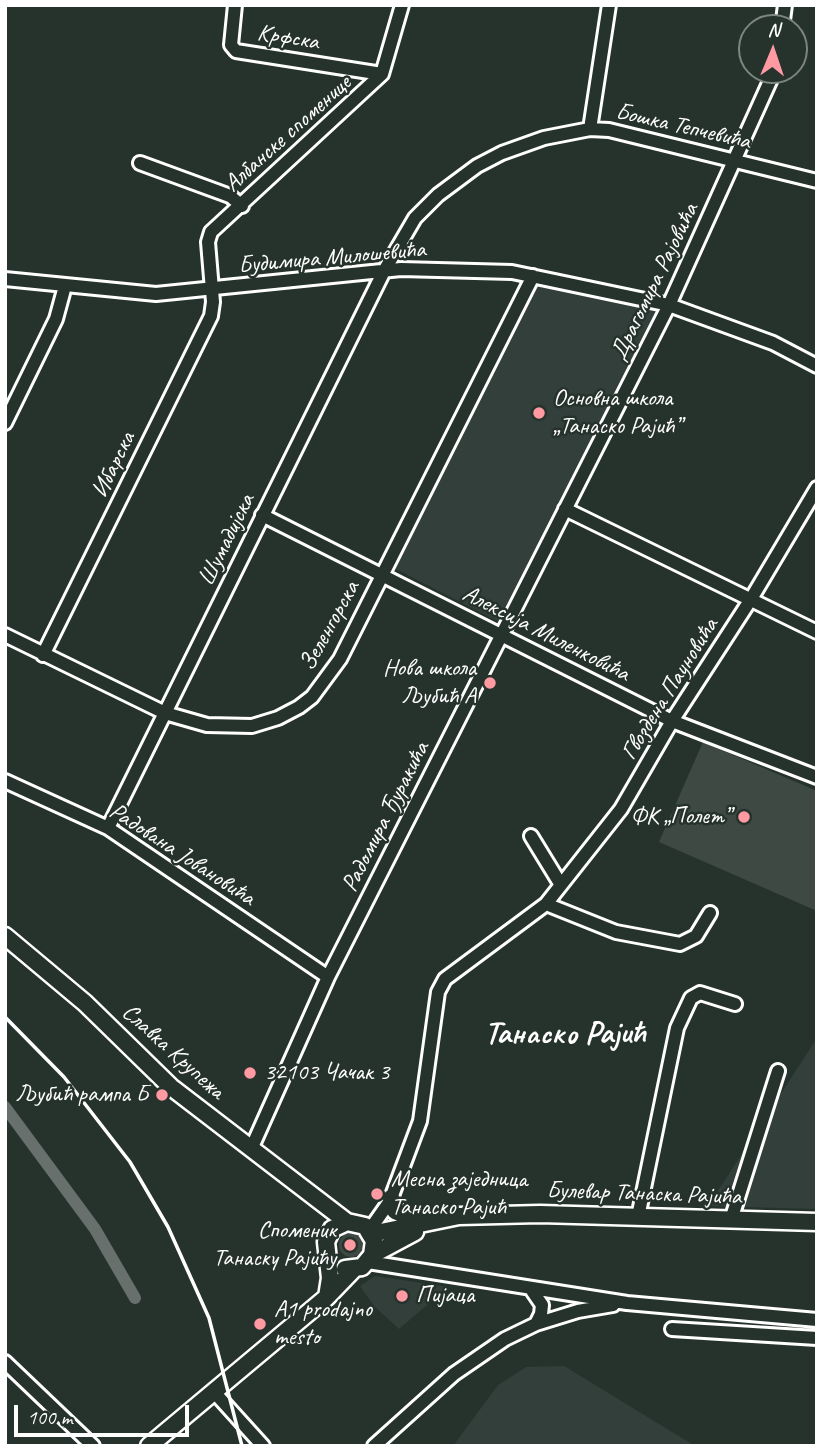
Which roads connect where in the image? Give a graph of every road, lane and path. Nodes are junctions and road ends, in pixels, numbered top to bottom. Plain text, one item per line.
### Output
1 (235, 5) edge
2 (402, 5) edge
3 (609, 5) edge
4 (382, 74) junction
5 (769, 84) edge
6 (590, 129) junction
7 (735, 160) junction
8 (140, 163) dead end
9 (817, 181) edge
10 (242, 206) junction
11 (384, 271) junction
12 (533, 276) junction
13 (5, 279) edge
14 (65, 286) junction
15 (212, 290) junction
16 (669, 305) junction
17 (817, 366) edge
18 (5, 423) edge
19 (817, 488) edge
20 (565, 509) junction
21 (262, 515) junction
22 (382, 574) junction
23 (751, 599) junction
24 (817, 632) edge
25 (501, 634) junction
26 (5, 635) edge
27 (43, 655) junction
28 (165, 713) junction
29 (672, 721) junction
30 (817, 777) edge
31 (5, 781) edge
32 (108, 828) junction
33 (531, 836) dead end
34 (561, 885) junction
35 (546, 904) junction
36 (710, 913) dead end
37 (5, 936) edge
38 (328, 977) junction
39 (735, 1004) dead end
40 (778, 1070) dead end
41 (252, 1147) junction
42 (313, 1198) junction
43 (391, 1198) junction
44 (638, 1217) junction
45 (731, 1220) junction
46 (347, 1222) junction
47 (817, 1222) edge
48 (430, 1224) junction
49 (370, 1233) junction
50 (328, 1236) junction
51 (327, 1254) junction
52 (365, 1262) junction
53 (531, 1289) junction
54 (327, 1297) junction
55 (627, 1303) junction
56 (817, 1320) edge
57 (536, 1324) junction
58 (672, 1329) dead end
59 (817, 1338) edge
60 (7, 1367) edge
61 (215, 1392) junction
62 (93, 1446) edge
63 (149, 1446) edge
64 (263, 1446) edge
65 (374, 1446) edge

1 - 4 street, Крфска
2 - 4 street, Албанске споменице
3 - 6 street
4 - 10 street, Албанске споменице
5 - 7 street, Драгомира Рајовића
6 - 7 street, Бошка Тепчевића
6 - 11 street, Бошка Тепчевића
7 - 9 street, Бошка Тепчевића
7 - 16 street, Драгомира Рајовића
8 - 10 street
10 - 15 street, Албанске споменице
11 - 12 street, Будимира Милошевића
11 - 15 street, Будимира Милошевића
11 - 21 street, Шумадијска
12 - 16 street, Будимира Милошевића
12 - 22 street, Зеленгорска
13 - 14 street, Будимира Милошевића
14 - 15 street, Будимира Милошевића
14 - 18 street
15 - 27 street, Ибарска
16 - 17 street, Будимира Милошевића
16 - 20 street, Драгомира Рајовића
19 - 23 street, Гвоздена Пауновића
20 - 23 street
20 - 25 street, Радомира Ђуракића
21 - 22 street, Алексија Миленковића
21 - 28 street, Шумадијска
22 - 25 street, Алексија Миленковића
22 - 28 street, Зеленгорска
23 - 24 street
23 - 29 street, Гвоздена Пауновића
25 - 29 street, Алексија Миленковића
25 - 38 street, Радомира Ђуракића
26 - 27 street, Зеленгорска
27 - 28 street, Зеленгорска
28 - 32 street, Шумадијска
29 - 30 street, Алексија Миленковића
29 - 34 street, Гвоздена Пауновића
31 - 32 street, Радована Јовановића
32 - 38 street, Радована Јовановића
33 - 34 street
34 - 35 street, Гвоздена Пауновића
35 - 36 street
35 - 43 street, Гвоздена Пауновића
37 - 41 main road, Славка Крупежа
38 - 41 street, Радомира Ђуракића
39 - 44 street
40 - 45 street
41 - 42 main road, Славка Крупежа
42 - 46 main road, Славка Крупежа
42 - 50 main road
43 - 48 main road
43 - 49 street, Гвоздена Пауновића
44 - 45 main road, Булевар Танаска Рајића
44 - 48 main road, Булевар Танаска Рајића
45 - 47 main road, Булевар Танаска Рајића
46 - 49 main road
46 - 50 main road
48 - 49 main road
48 - 52 main road
49 - 52 main road
50 - 51 main road
51 - 52 main road
51 - 54 main road
52 - 53 street
52 - 54 main road
53 - 55 street
53 - 57 street
54 - 61 main road
55 - 56 street
55 - 57 street
57 - 65 street
58 - 59 street
60 - 62 street
61 - 63 main road
61 - 64 street

